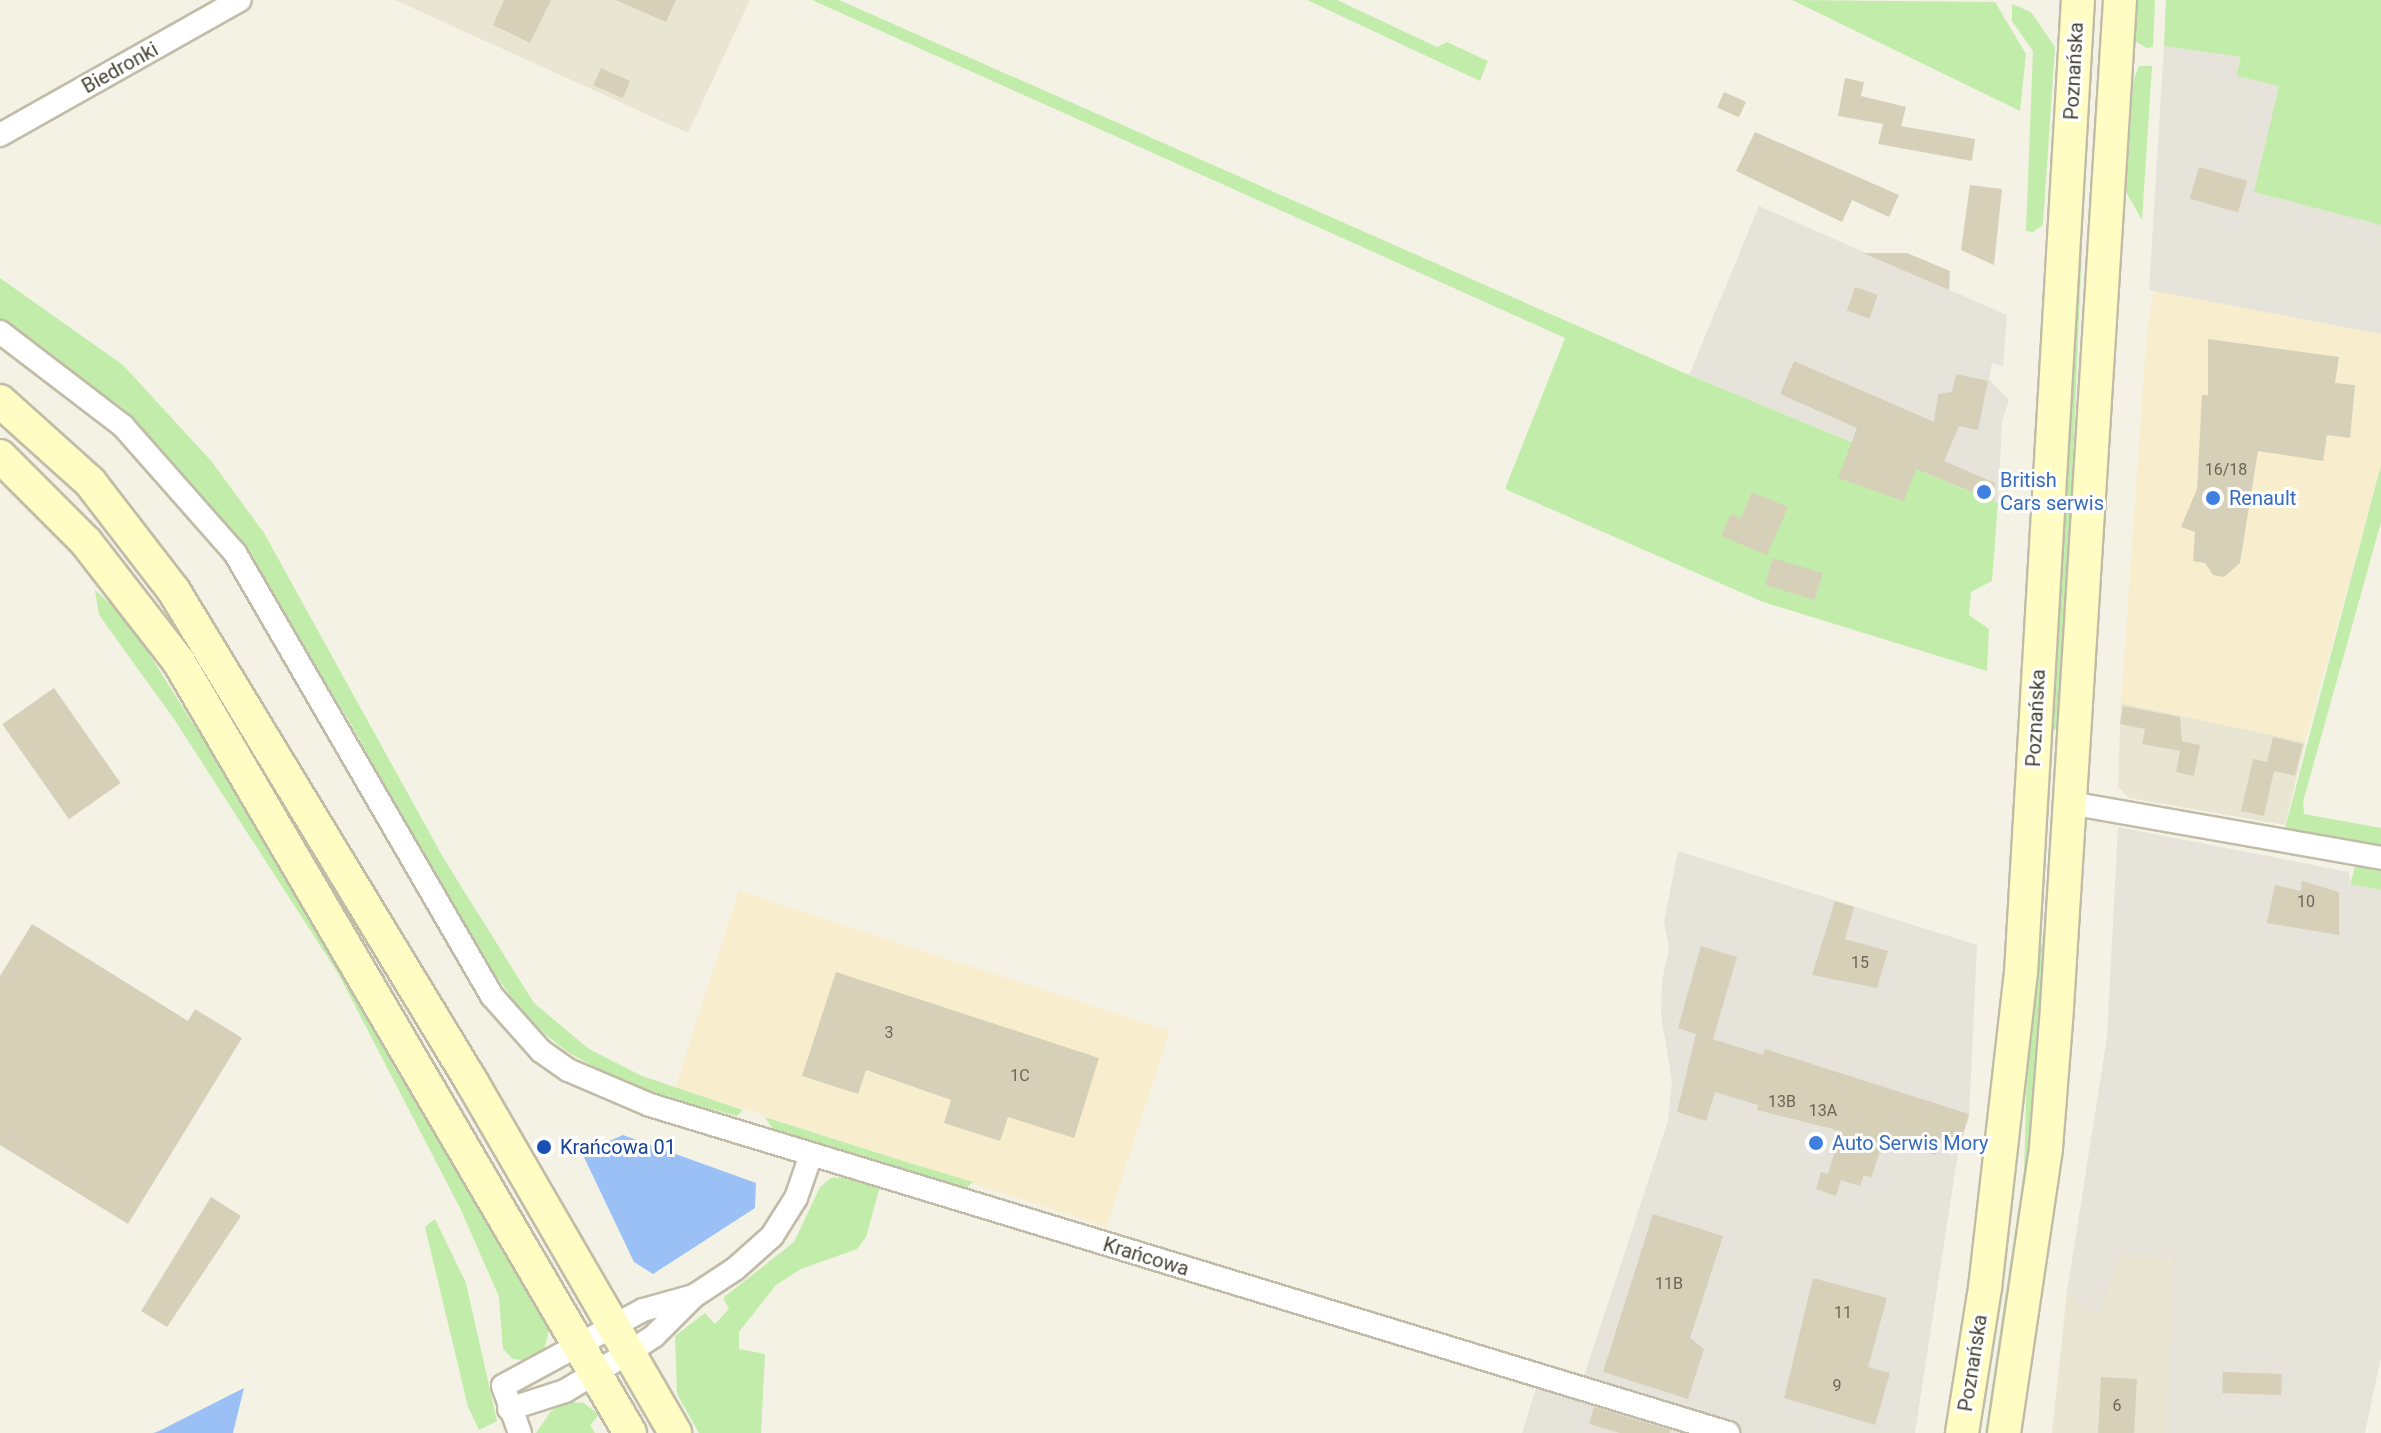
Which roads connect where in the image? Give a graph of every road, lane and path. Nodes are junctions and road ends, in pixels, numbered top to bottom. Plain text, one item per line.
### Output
1 (240, 0) edge
2 (2078, 0) edge
3 (2120, 0) edge
4 (0, 135) edge
5 (0, 332) edge
6 (0, 401) edge
7 (0, 456) edge
8 (2070, 803) junction
9 (2381, 858) edge
10 (811, 1155) junction
11 (694, 1296) junction
12 (614, 1324) junction
13 (576, 1346) junction
14 (628, 1353) junction
15 (593, 1374) junction
16 (509, 1409) junction
17 (520, 1433) edge
18 (630, 1433) edge
19 (675, 1433) edge
20 (1728, 1433) edge
21 (1962, 1433) edge
22 (2004, 1433) edge

1 - 4 street, Biedronki
2 - 21 main road, Poznańska
3 - 8 main road, Poznańska
5 - 10 street, Krańcowa
6 - 12 main road
7 - 13 main road
8 - 9 street
8 - 22 main road, Poznańska
10 - 11 street
10 - 20 street, Krańcowa
11 - 12 street
11 - 14 street
12 - 13 street
12 - 14 main road
13 - 15 main road
13 - 16 street
14 - 15 street
14 - 19 main road
15 - 16 street
15 - 18 main road
16 - 17 street

